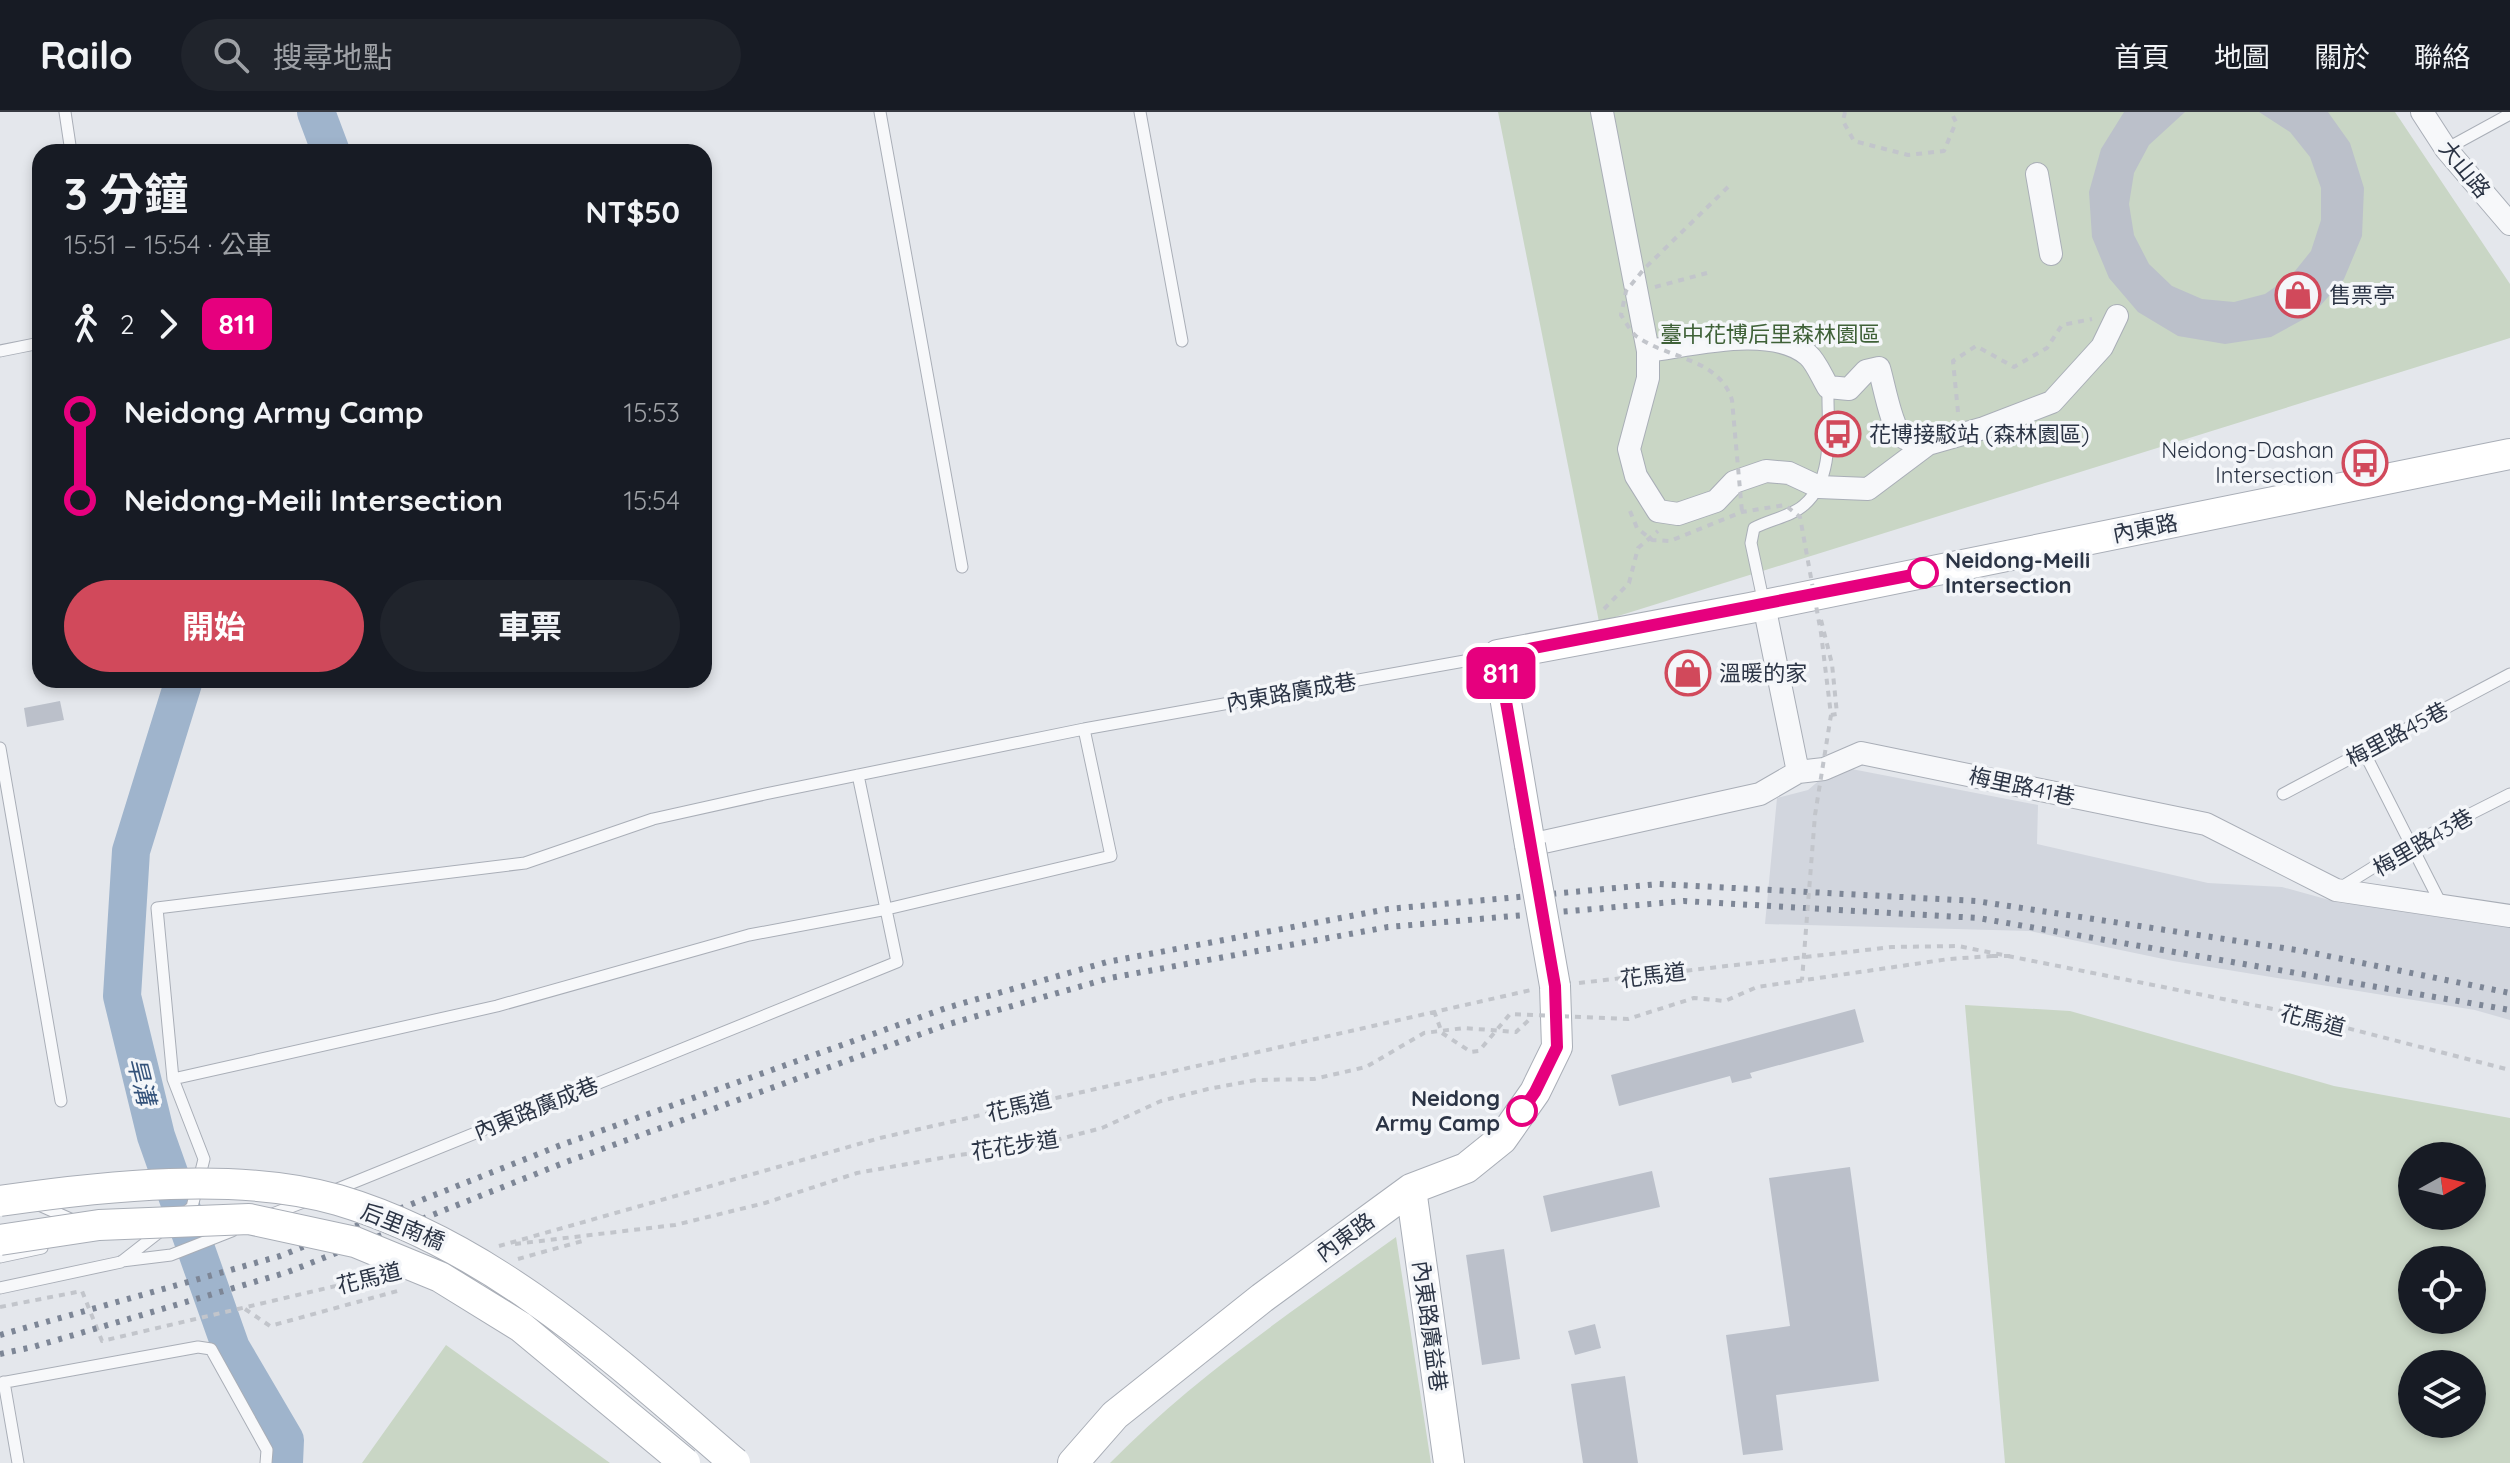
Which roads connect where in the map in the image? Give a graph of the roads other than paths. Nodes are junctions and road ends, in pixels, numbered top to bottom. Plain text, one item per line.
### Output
1 (65, 112) edge
2 (880, 112) edge
3 (1140, 112) edge
4 (1602, 112) edge
5 (2422, 112) edge
6 (2510, 114) edge
7 (70, 144) edge
8 (2446, 149) junction
9 (2037, 174) dead end
10 (2510, 224) edge
11 (2051, 254) dead end
12 (2117, 316) road end
13 (1182, 341) dead end
14 (32, 345) edge
15 (0, 351) edge
16 (1648, 351) junction
17 (1828, 387) junction
18 (1928, 444) junction
19 (2510, 454) edge
20 (1819, 487) junction
21 (962, 567) dead end
22 (1764, 605) junction
23 (1498, 655) junction
24 (2510, 674) edge
25 (1084, 729) junction
26 (0, 748) edge
27 (2364, 752) junction
28 (1798, 772) junction
29 (858, 775) junction
30 (2283, 794) dead end
31 (2510, 794) edge
32 (2411, 844) junction
33 (1530, 845) junction
34 (2336, 890) junction
35 (2441, 905) junction
36 (887, 909) junction
37 (2510, 916) edge
38 (173, 1079) junction
39 (61, 1101) dead end
40 (0, 1187) edge
41 (1411, 1189) junction
42 (11, 1216) edge
43 (104, 1234) junction
44 (153, 1236) junction
45 (0, 1255) edge
46 (121, 1262) junction
47 (0, 1288) edge
48 (2, 1383) edge
49 (18, 1463) edge
50 (266, 1463) edge
51 (685, 1463) edge
52 (735, 1463) edge
53 (1073, 1463) edge
54 (1449, 1463) edge

1 - 7 lane
2 - 21 lane
3 - 13 lane
4 - 16 street
5 - 8 street, 大山路
6 - 8 lane
8 - 10 street, 大山路
9 - 11 street
12 - 18 street
14 - 15 lane
16 - 17 street
16 - 20 street
17 - 18 street
17 - 20 lane
18 - 20 street
19 - 22 street, 內東路
20 - 22 lane
22 - 23 street, 內東路
22 - 28 street
23 - 25 lane, 內東路廣成巷
23 - 33 street
24 - 27 lane, 梅里路45巷
25 - 29 lane, 內東路廣成巷
25 - 36 lane
26 - 39 lane
27 - 30 lane, 梅里路45巷
27 - 32 lane
28 - 33 street, 梅里路41巷
28 - 34 street, 梅里路41巷
29 - 36 lane, 內東路廣成巷
29 - 38 lane
31 - 32 lane, 梅里路43巷
32 - 34 lane, 梅里路43巷
32 - 35 lane
33 - 41 street, 內東路, bridge
34 - 35 street, 梅里路41巷
35 - 37 street, 梅里路41巷
36 - 38 lane
36 - 46 lane, 內東路廣成巷
38 - 44 lane, bridge
40 - 42 lane
41 - 53 street, 內東路
41 - 54 street, 內東路廣益巷
42 - 43 lane
42 - 45 lane
42 - 51 street, 后里南橋, bridge
42 - 52 street, 后里南橋, bridge
43 - 44 lane
43 - 45 lane
44 - 46 lane
46 - 47 lane
48 - 49 lane
48 - 50 lane

